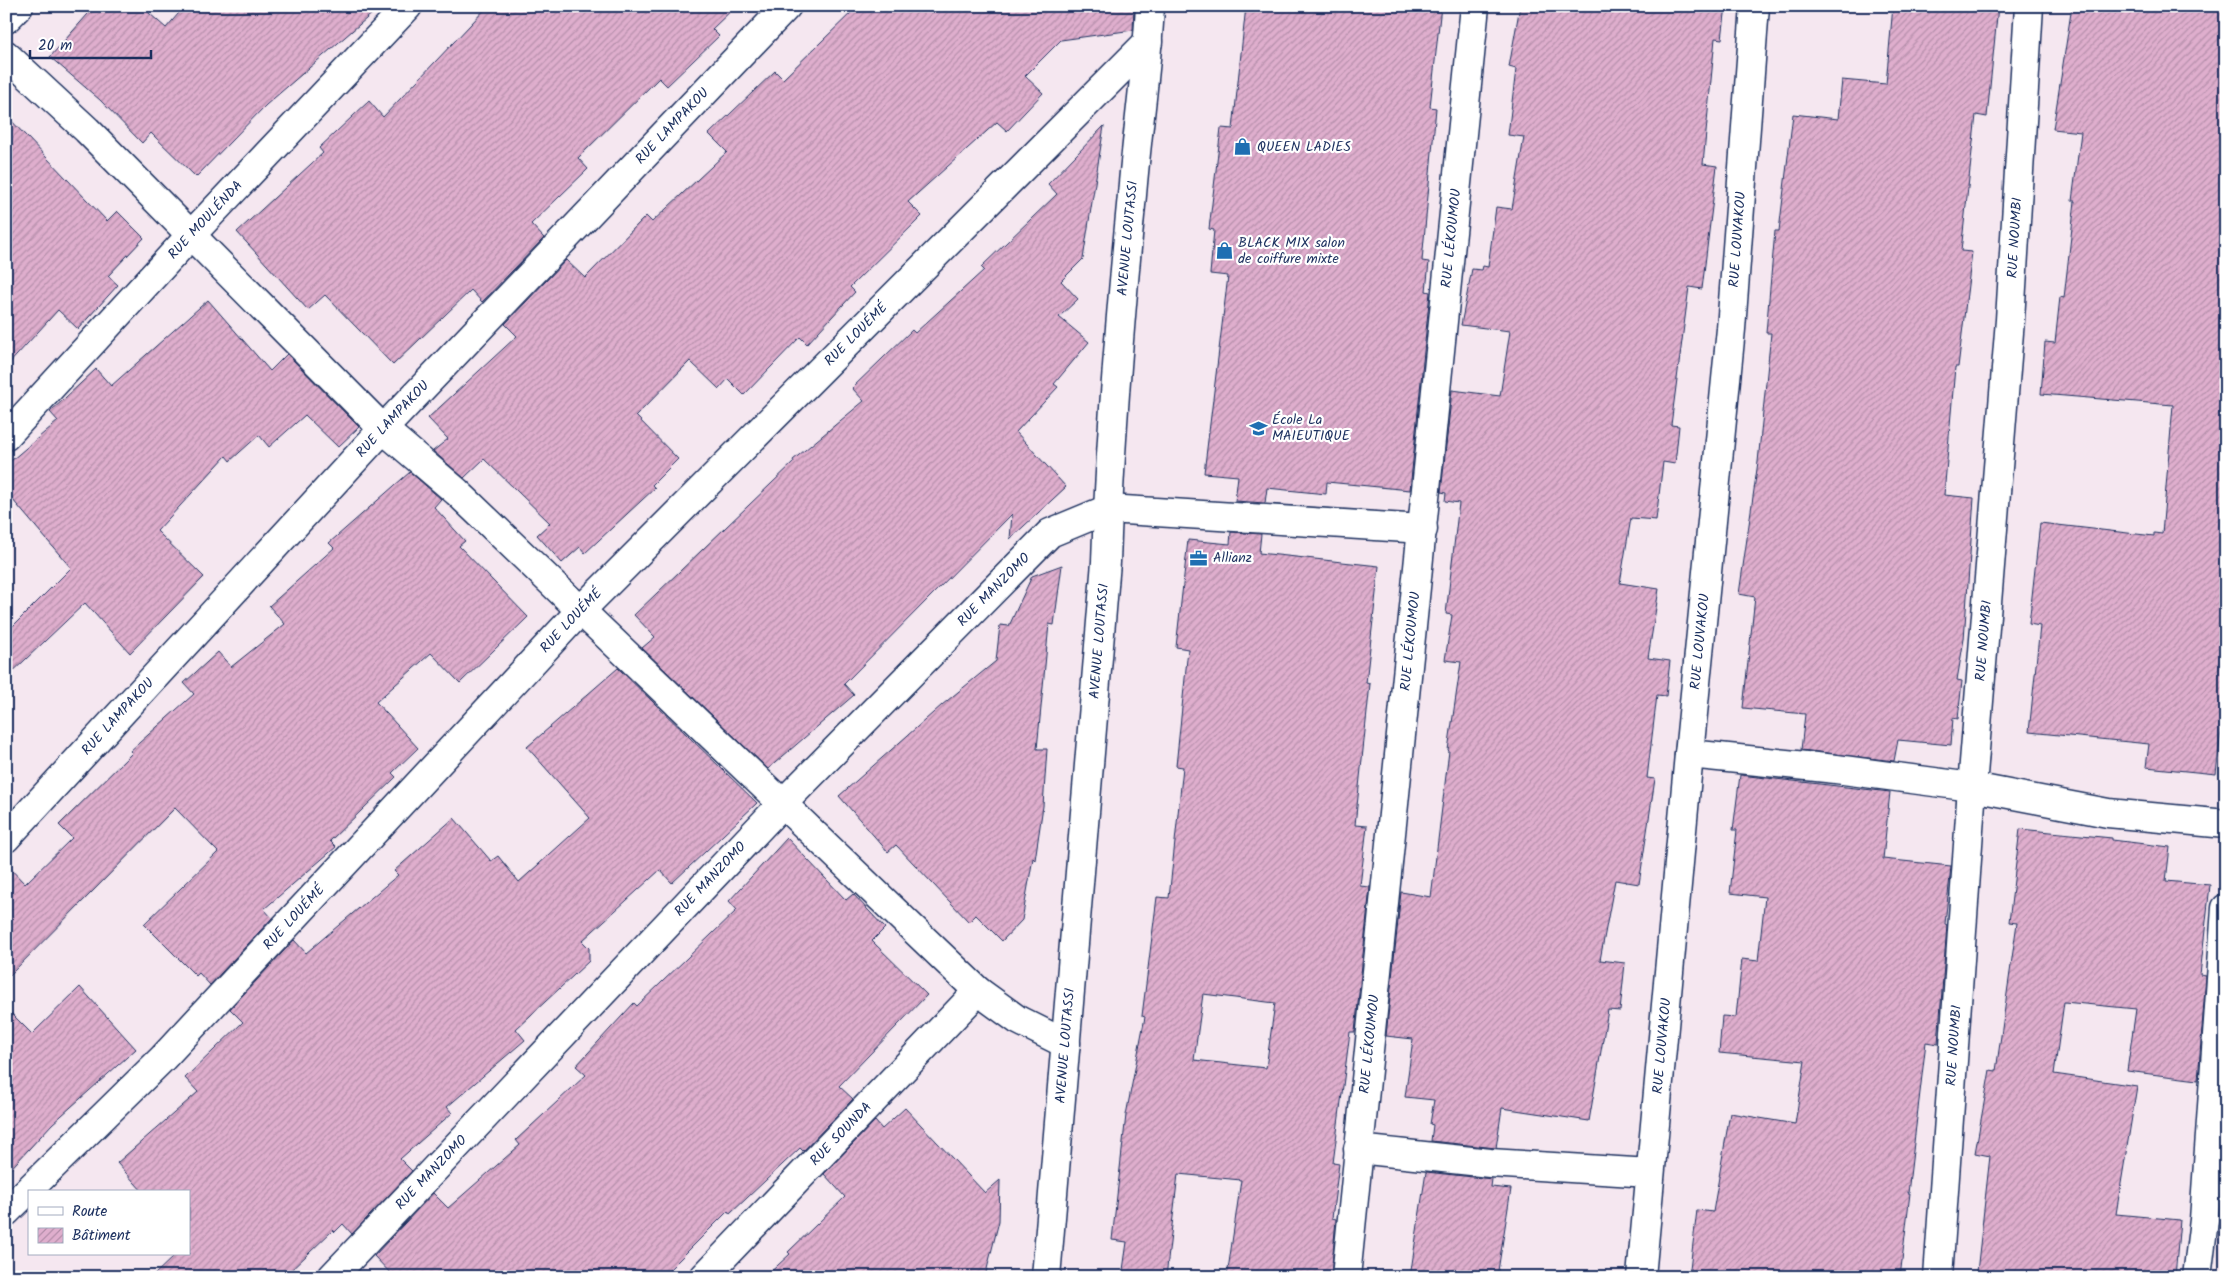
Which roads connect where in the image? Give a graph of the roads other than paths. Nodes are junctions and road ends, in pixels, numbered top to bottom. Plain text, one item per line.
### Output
1 (19, 6) edge
2 (408, 6) edge
3 (787, 6) edge
4 (1150, 6) edge
5 (1475, 6) edge
6 (1755, 6) edge
7 (2028, 6) edge
8 (6, 20) edge
9 (1148, 42) junction
10 (6, 56) edge
11 (191, 235) junction
12 (383, 429) junction
13 (6, 436) edge
14 (1108, 509) junction
15 (1423, 529) junction
16 (581, 610) junction
17 (1689, 754) junction
18 (1972, 787) junction
19 (784, 804) junction
20 (2226, 824) edge
21 (6, 838) edge
22 (2226, 908) edge
23 (978, 991) junction
24 (1066, 1044) junction
25 (1358, 1149) junction
26 (1650, 1173) junction
27 (28, 1190) edge
28 (28, 1190) edge
29 (6, 1212) edge
30 (332, 1277) edge
31 (704, 1277) edge
32 (1046, 1277) edge
33 (1346, 1277) edge
34 (1641, 1277) edge
35 (1938, 1277) edge
36 (2198, 1277) edge

1 - 8 street
2 - 11 street, RUE MOULÉNDA
3 - 12 street, RUE LAMPAKOU
4 - 9 street, AVENUE LOUTASSI
5 - 15 street, RUE LÉKOUMOU
6 - 17 street, RUE LOUVAKOU
7 - 18 street, RUE NOUMBI
9 - 14 street, AVENUE LOUTASSI
9 - 16 street, RUE LOUÉMÉ
10 - 11 street
11 - 12 street
11 - 13 street, RUE MOULÉNDA
12 - 16 street
12 - 21 street, RUE LAMPAKOU
14 - 15 street
14 - 19 street, RUE MANZOMO
14 - 24 street, AVENUE LOUTASSI
15 - 25 street, RUE LÉKOUMOU
16 - 19 street
16 - 27 street, RUE LOUÉMÉ
17 - 18 street
17 - 26 street, RUE LOUVAKOU
18 - 20 street
18 - 35 street, RUE NOUMBI
19 - 23 street
19 - 30 street, RUE MANZOMO
22 - 36 street
23 - 24 street
23 - 31 street, RUE SOUNDA
24 - 32 street, AVENUE LOUTASSI
25 - 26 street
25 - 33 street, RUE LÉKOUMOU
26 - 34 street, RUE LOUVAKOU
28 - 29 street, RUE LOUÉMÉ

